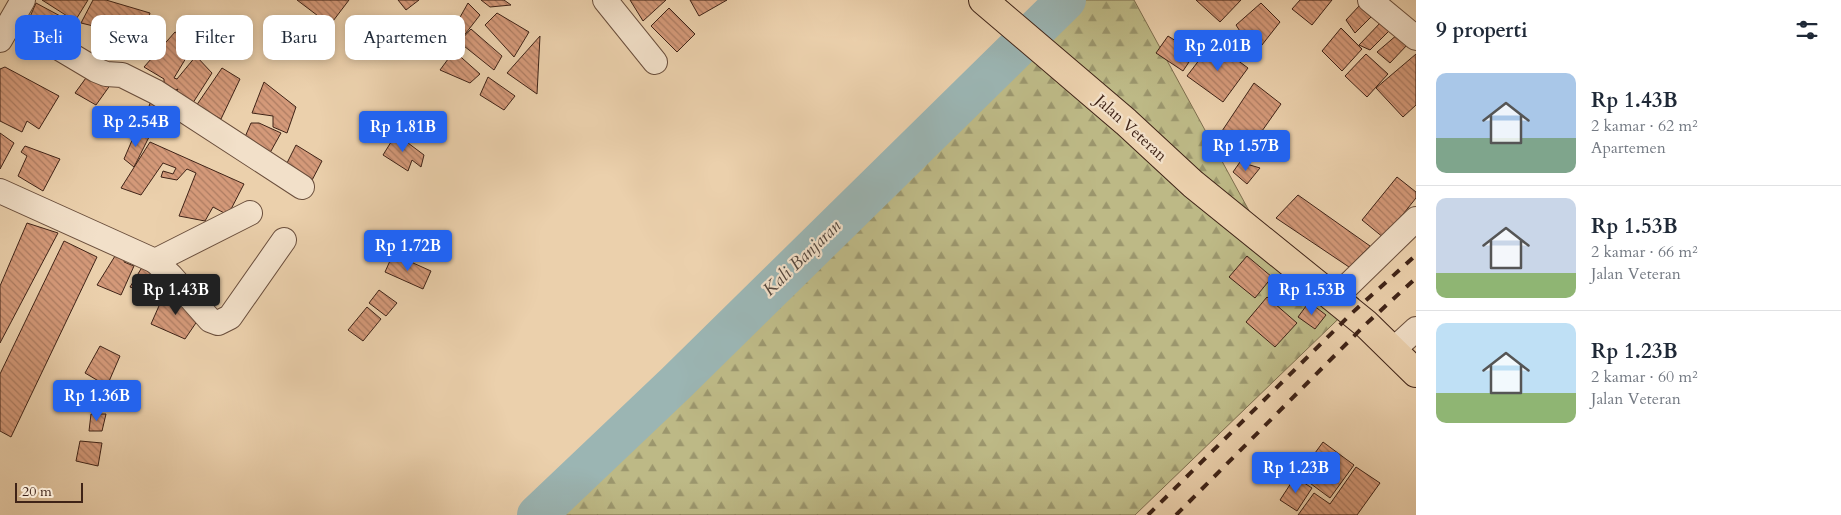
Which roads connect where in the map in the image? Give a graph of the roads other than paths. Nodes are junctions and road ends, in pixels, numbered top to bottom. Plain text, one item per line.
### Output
1 (24, 0) edge
2 (605, 0) edge
3 (983, 0) edge
4 (1370, 0) edge
5 (6, 30) edge
6 (1416, 38) edge
7 (655, 62) dead end
8 (302, 187) dead end
9 (0, 190) edge
10 (250, 213) dead end
11 (1416, 218) edge
12 (284, 240) dead end
13 (155, 261) junction
14 (1335, 298) junction
15 (1416, 329) edge
16 (1392, 351) junction
17 (1416, 373) edge

1 - 5 street
2 - 7 street
3 - 14 highway, Jalan Veteran
4 - 6 street
5 - 8 street
9 - 13 street
10 - 13 street
11 - 14 street
12 - 13 street
14 - 16 highway, Jalan Veteran
15 - 16 street
16 - 17 highway, Jalan Veteran

